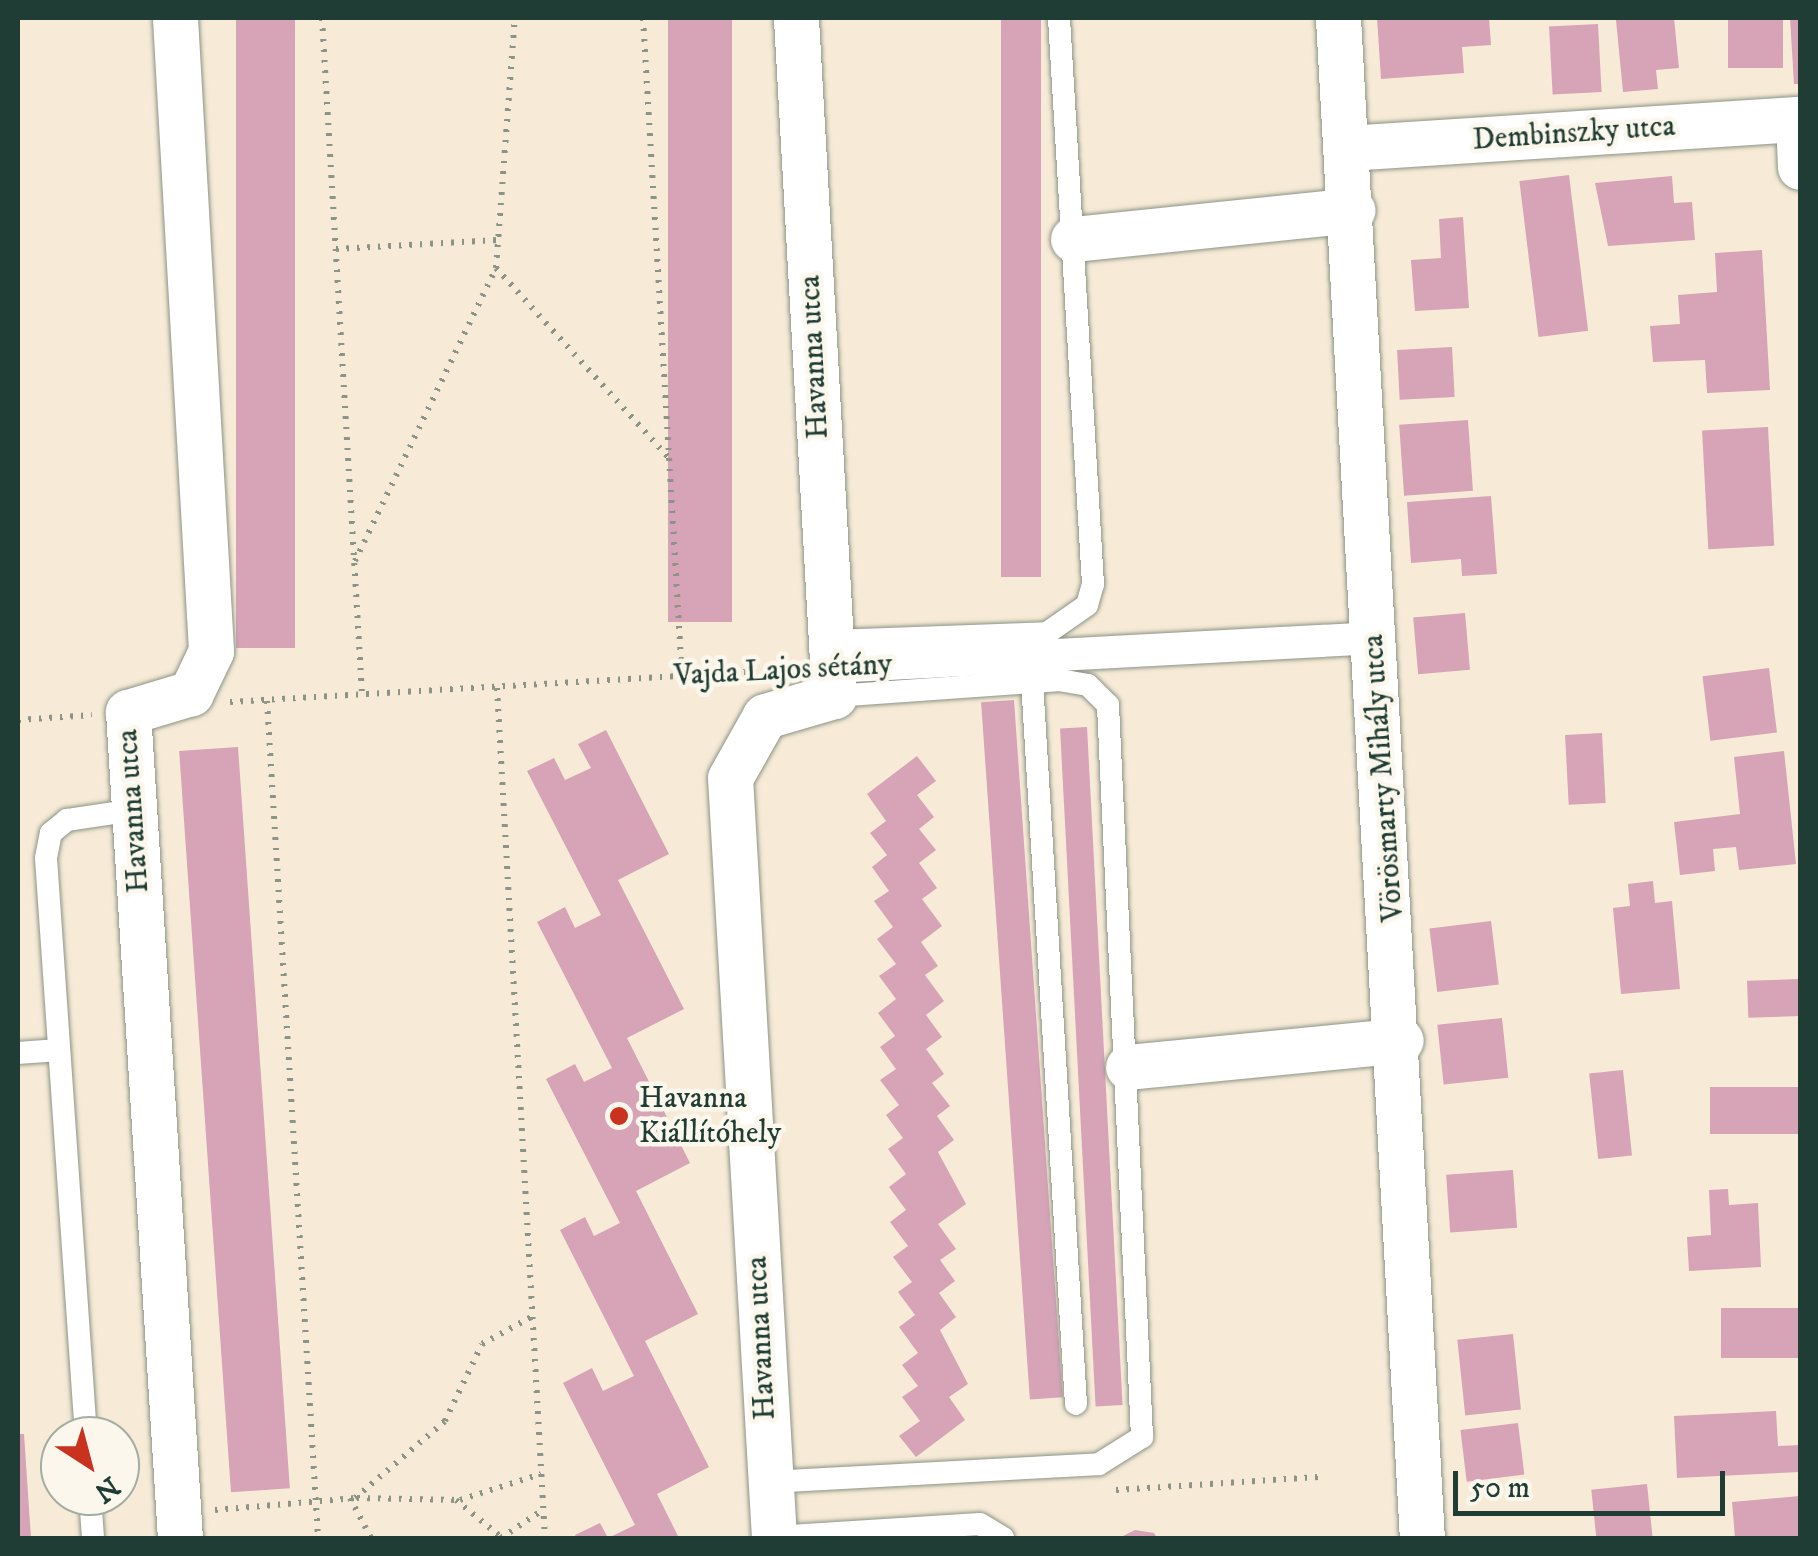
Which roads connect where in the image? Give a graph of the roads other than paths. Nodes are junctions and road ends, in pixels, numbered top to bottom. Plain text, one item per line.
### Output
1 (174, 18) edge
2 (796, 18) edge
3 (1059, 18) edge
4 (1338, 18) edge
5 (1799, 119) edge
6 (1346, 148) junction
7 (1800, 167) edge
8 (1352, 210) junction
9 (1074, 239) junction
10 (1376, 638) junction
11 (833, 668) junction
12 (1032, 680) junction
13 (134, 810) junction
14 (1400, 1040) junction
15 (59, 1050) junction
16 (18, 1052) edge
17 (1128, 1067) junction
18 (1076, 1404) dead end
19 (85, 1416) edge
20 (770, 1482) junction
21 (179, 1526) edge
22 (774, 1538) edge
23 (1003, 1538) edge
24 (1422, 1538) edge

1 - 13 street, Havanna utca
2 - 11 street, Havanna utca
3 - 9 lane
4 - 6 street, Vörösmarty Mihály utca
5 - 6 street, Dembinszky utca
5 - 7 street
6 - 8 street, Vörösmarty Mihály utca
8 - 9 street
8 - 10 street, Vörösmarty Mihály utca
9 - 11 lane
10 - 11 street, Vajda Lajos sétány
10 - 14 street, Vörösmarty Mihály utca
11 - 12 lane
11 - 20 street, Havanna utca
12 - 17 lane
12 - 18 lane
13 - 15 lane
13 - 21 street, Havanna utca
14 - 17 street
14 - 24 street, Vörösmarty Mihály utca
15 - 16 lane
15 - 19 lane
17 - 20 lane
20 - 22 street, Havanna utca
22 - 23 lane

